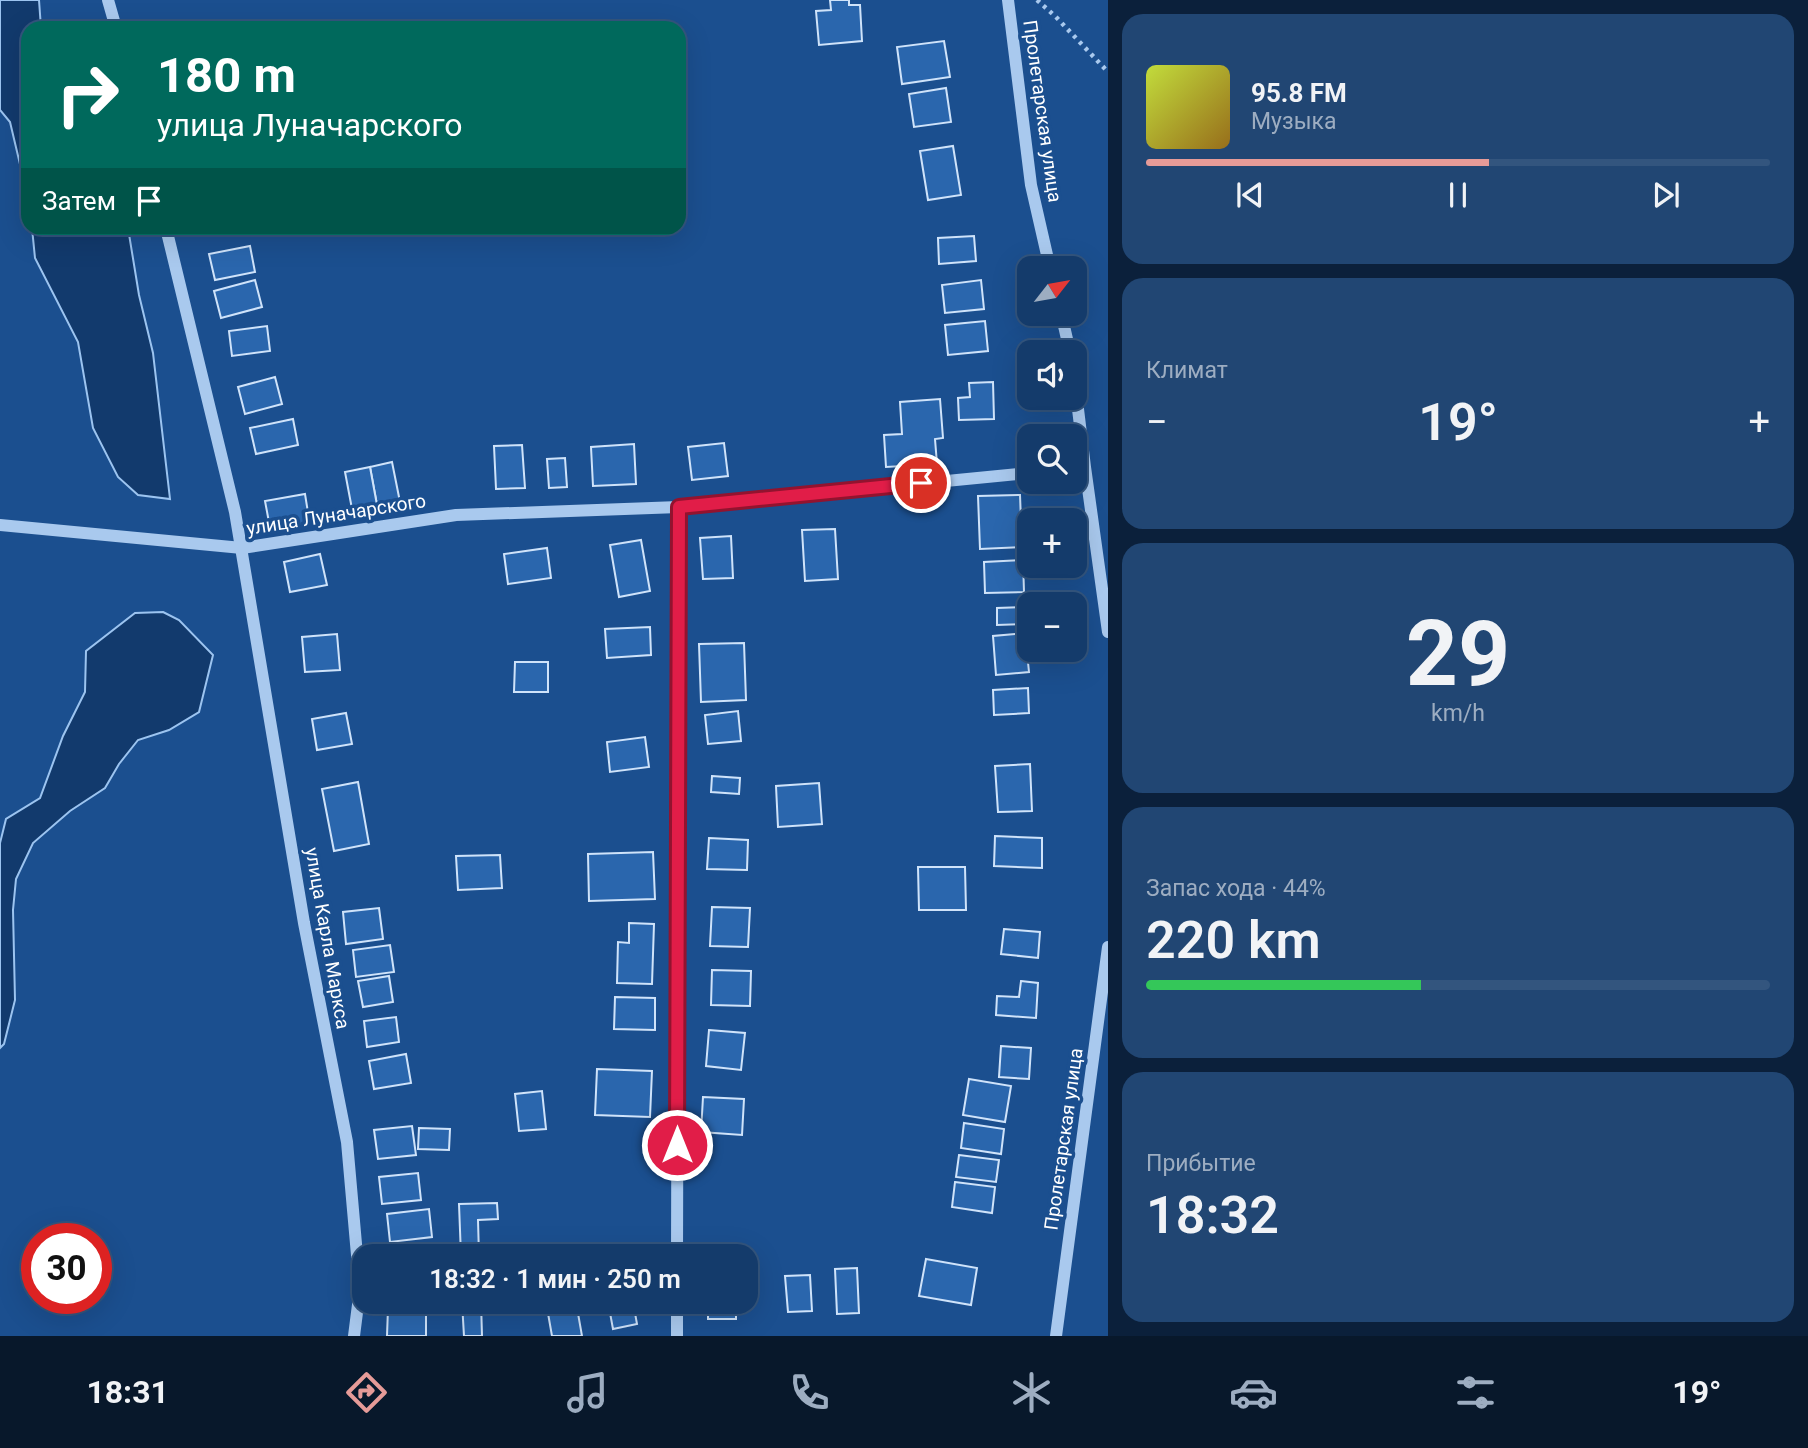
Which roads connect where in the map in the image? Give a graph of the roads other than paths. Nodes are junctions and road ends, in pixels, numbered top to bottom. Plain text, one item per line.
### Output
1 (108, 0) edge
2 (1008, 0) edge
3 (114, 21) edge
4 (168, 235) edge
5 (1047, 256) edge
6 (1017, 474) edge
7 (1084, 494) edge
8 (679, 507) junction
9 (0, 525) edge
10 (242, 548) junction
11 (1108, 632) edge
12 (1108, 947) edge
13 (677, 1244) edge
14 (677, 1314) edge
15 (354, 1336) edge
16 (677, 1336) edge
17 (1052, 1336) edge

1 - 3 street
2 - 5 street, Пролетарская улица
4 - 10 street, улица Карла Маркса
6 - 8 street, улица Луначарского
7 - 11 street
8 - 10 street, улица Луначарского
8 - 13 street
9 - 10 street, улица Луначарского
10 - 15 street, улица Карла Маркса
12 - 17 street, Пролетарская улица
14 - 16 street

